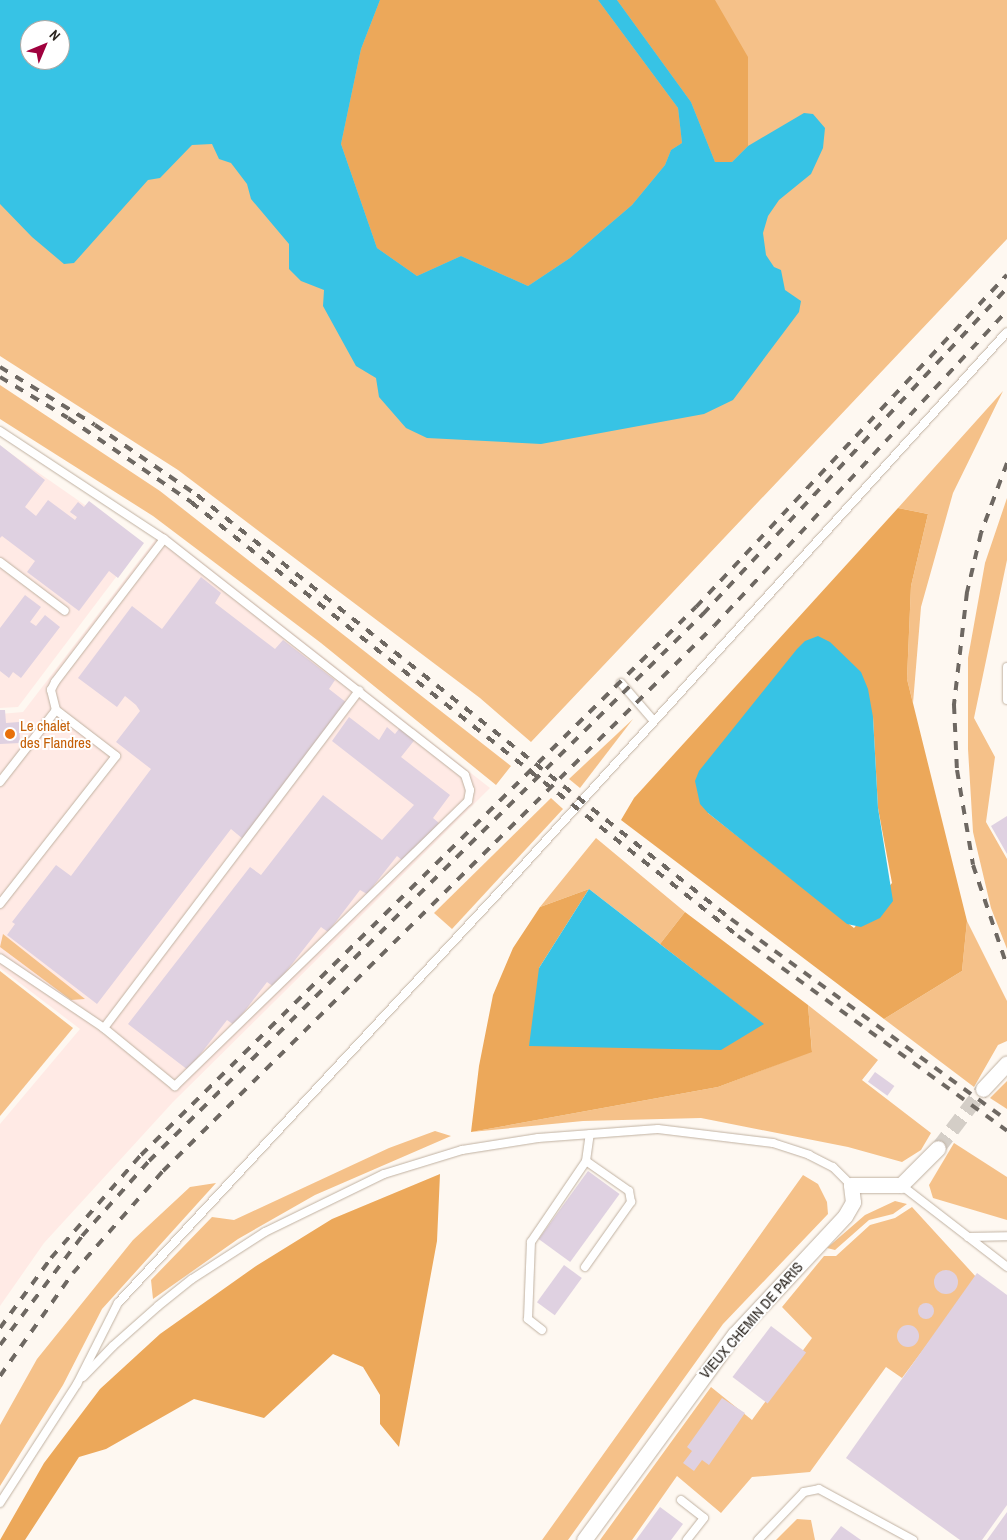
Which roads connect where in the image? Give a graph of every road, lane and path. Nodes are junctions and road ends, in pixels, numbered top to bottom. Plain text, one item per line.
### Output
1 (1007, 332) edge
2 (0, 431) edge
3 (164, 539) junction
4 (0, 562) edge
5 (65, 611) dead end
6 (1007, 667) edge
7 (621, 683) dead end
8 (359, 691) junction
9 (1007, 700) edge
10 (56, 710) junction
11 (654, 720) junction
12 (0, 782) edge
13 (0, 904) edge
14 (0, 958) edge
15 (104, 1028) junction
16 (1007, 1063) edge
17 (984, 1089) tunnel mouth
18 (590, 1134) junction
19 (938, 1148) tunnel mouth
20 (586, 1160) junction
21 (901, 1185) junction
22 (851, 1186) junction
23 (1007, 1236) edge
24 (968, 1237) junction
25 (585, 1266) dead end
26 (1007, 1267) edge
27 (542, 1330) dead end
28 (77, 1384) junction
29 (681, 1500) dead end
30 (0, 1503) edge
31 (584, 1540) edge
32 (688, 1540) edge
33 (758, 1540) edge
34 (913, 1540) edge

1 - 11 lane
2 - 3 lane
3 - 8 lane
3 - 10 lane
4 - 5 lane
6 - 9 lane
7 - 11 lane
8 - 15 lane
8 - 15 lane
10 - 12 lane
10 - 13 lane
11 - 28 lane
14 - 15 lane
16 - 17 street
18 - 20 lane
18 - 22 lane
18 - 28 lane
19 - 21 street
20 - 25 lane
20 - 27 lane
21 - 22 street
21 - 24 lane
22 - 31 street, VIEUX CHEMIN DE PARIS
23 - 24 lane
24 - 26 lane
28 - 30 lane
29 - 32 lane
33 - 34 lane

